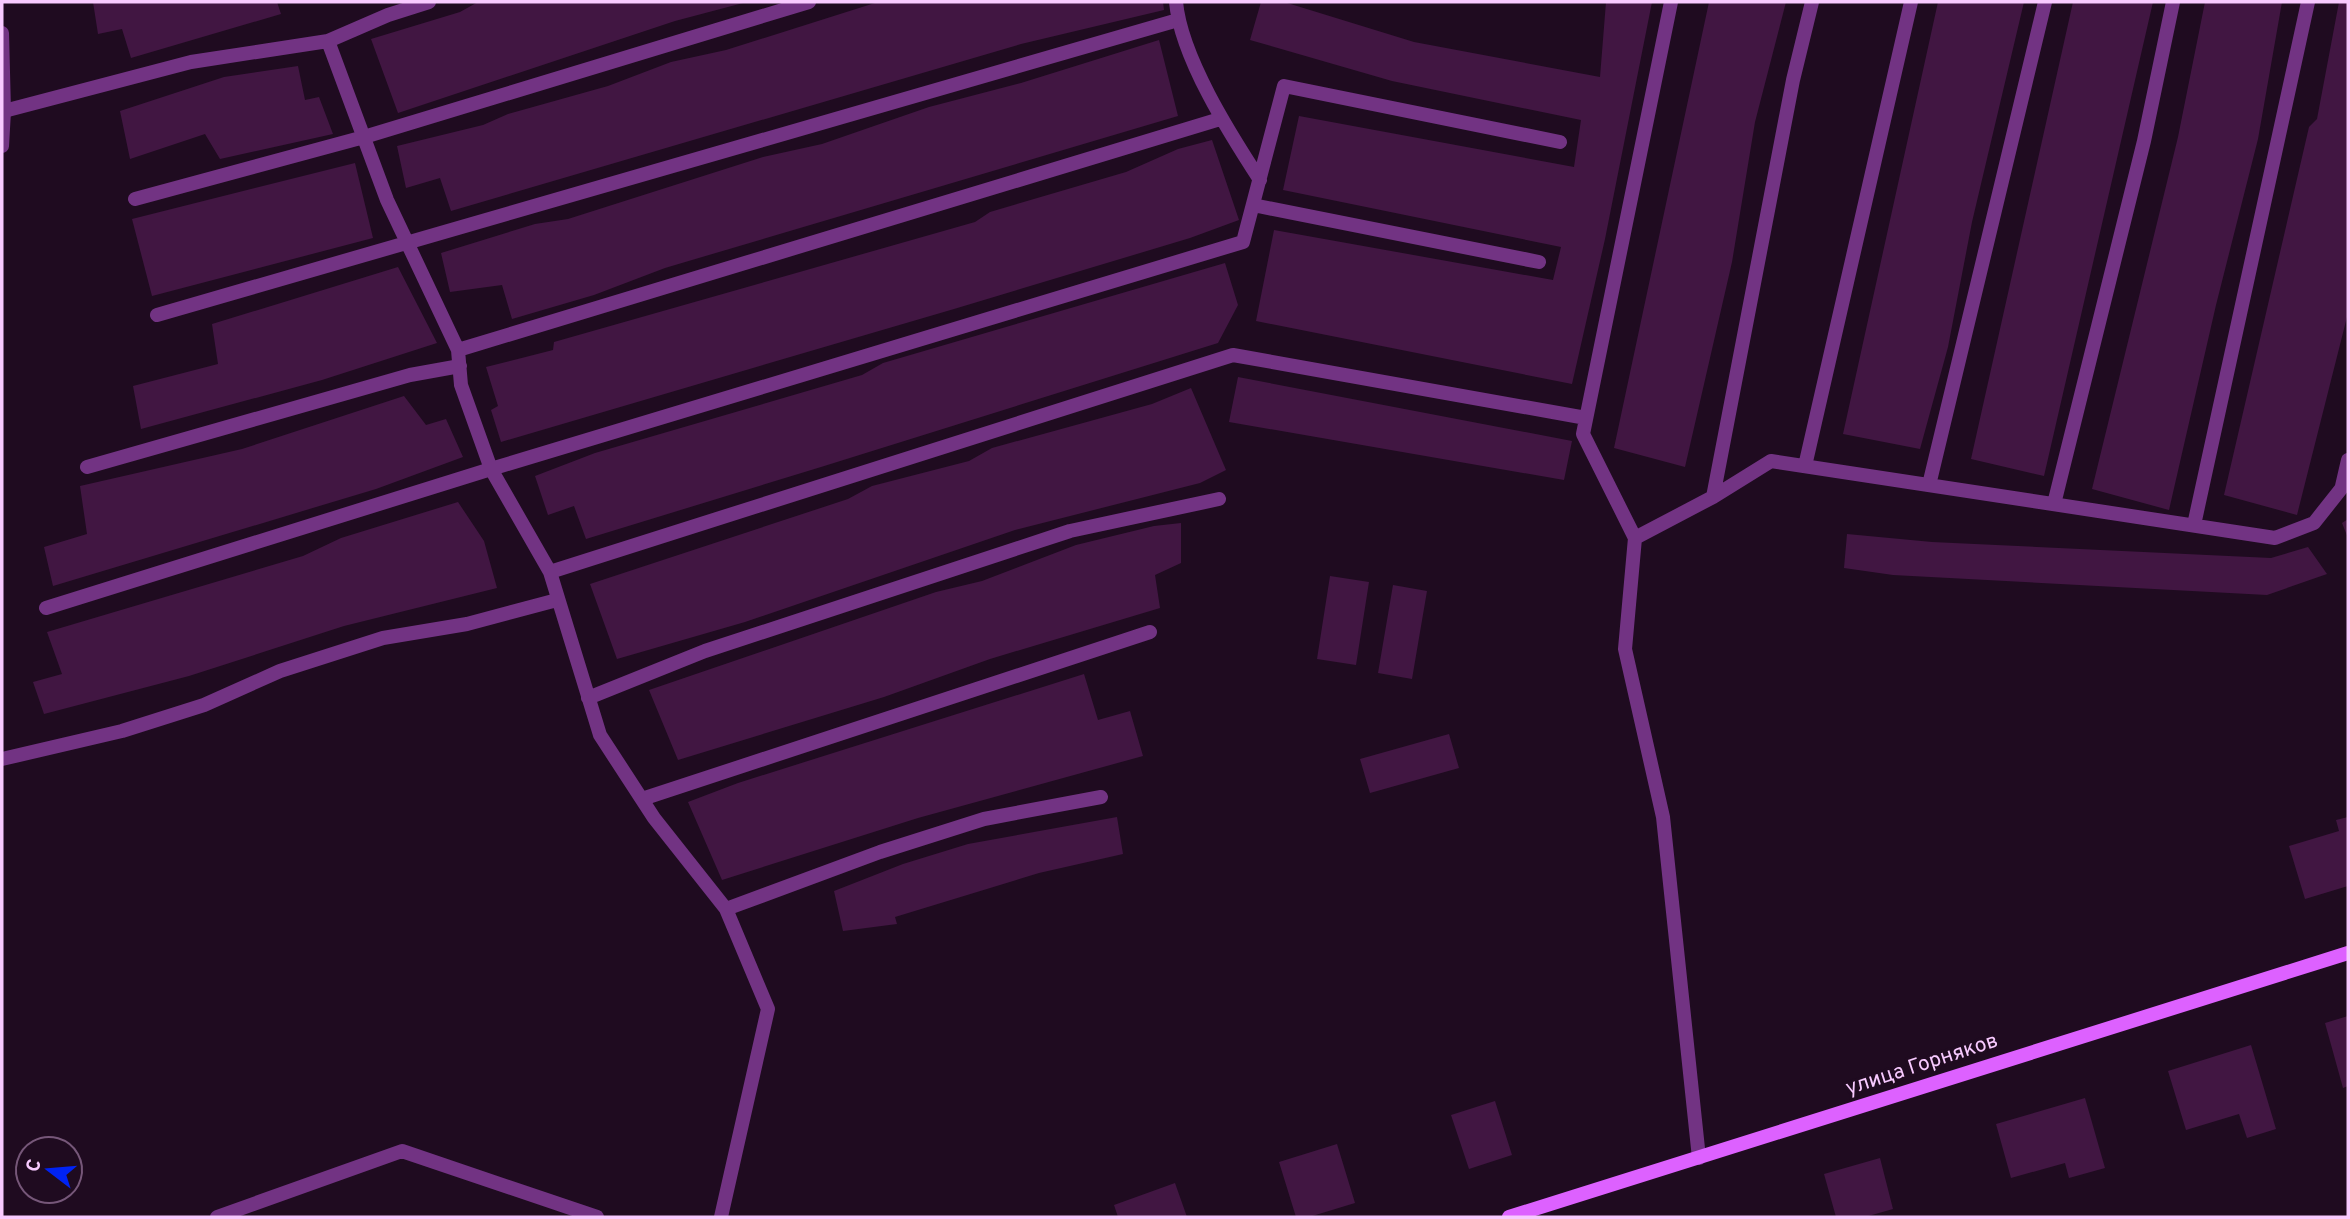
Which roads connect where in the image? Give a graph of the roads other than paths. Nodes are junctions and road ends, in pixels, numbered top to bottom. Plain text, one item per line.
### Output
1 (429, 2) edge
2 (809, 2) edge
3 (1176, 2) edge
4 (1671, 2) edge
5 (1812, 2) edge
6 (1911, 2) edge
7 (2045, 2) edge
8 (2173, 2) edge
9 (2308, 2) edge
10 (1178, 20) junction
11 (2, 33) edge
12 (328, 41) junction
13 (4, 111) junction
14 (1220, 119) junction
15 (364, 137) junction
16 (1560, 142) dead end
17 (2, 146) edge
18 (1259, 180) junction
19 (135, 198) dead end
20 (1253, 205) junction
21 (407, 242) junction
22 (1539, 262) dead end
23 (157, 316) dead end
24 (458, 350) junction
25 (460, 366) junction
26 (1586, 418) junction
27 (2348, 460) edge
28 (1805, 466) junction
29 (87, 467) dead end
30 (491, 469) junction
31 (2345, 484) edge
32 (1929, 485) junction
33 (1713, 497) junction
34 (1219, 499) dead end
35 (2054, 504) junction
36 (2194, 525) junction
37 (1635, 538) junction
38 (550, 572) junction
39 (557, 600) junction
40 (46, 608) dead end
41 (1150, 632) dead end
42 (588, 698) junction
43 (2, 759) edge
44 (1101, 797) dead end
45 (642, 799) junction
46 (726, 909) junction
47 (2348, 953) edge
48 (1699, 1158) junction
49 (1539, 1213) edge
50 (217, 1217) edge
51 (597, 1217) edge
52 (721, 1217) edge
53 (1508, 1217) edge

1 - 12 street
2 - 15 street
3 - 10 street
4 - 26 street
5 - 33 street
6 - 28 street
7 - 32 street
8 - 35 street
9 - 36 street
10 - 14 street
10 - 21 street
11 - 13 street
12 - 13 street
12 - 15 street
13 - 17 street
14 - 18 street
14 - 24 street
15 - 19 street
15 - 21 street
16 - 18 street
18 - 20 street
20 - 22 street
20 - 30 street
21 - 23 street
21 - 24 street
24 - 25 street
25 - 29 street
25 - 30 street
26 - 37 street
26 - 38 street
27 - 31 street
28 - 32 street
28 - 33 street
30 - 38 street
30 - 40 street
31 - 36 street
32 - 35 street
33 - 37 street
34 - 42 street
35 - 36 street
37 - 48 street
38 - 39 street
39 - 42 street
39 - 43 street
41 - 45 street
42 - 45 street
44 - 46 street
45 - 46 street
46 - 52 street
47 - 48 street, улица Горняков
48 - 49 street, улица Горняков
49 - 53 street, улица Горняков
50 - 51 street

